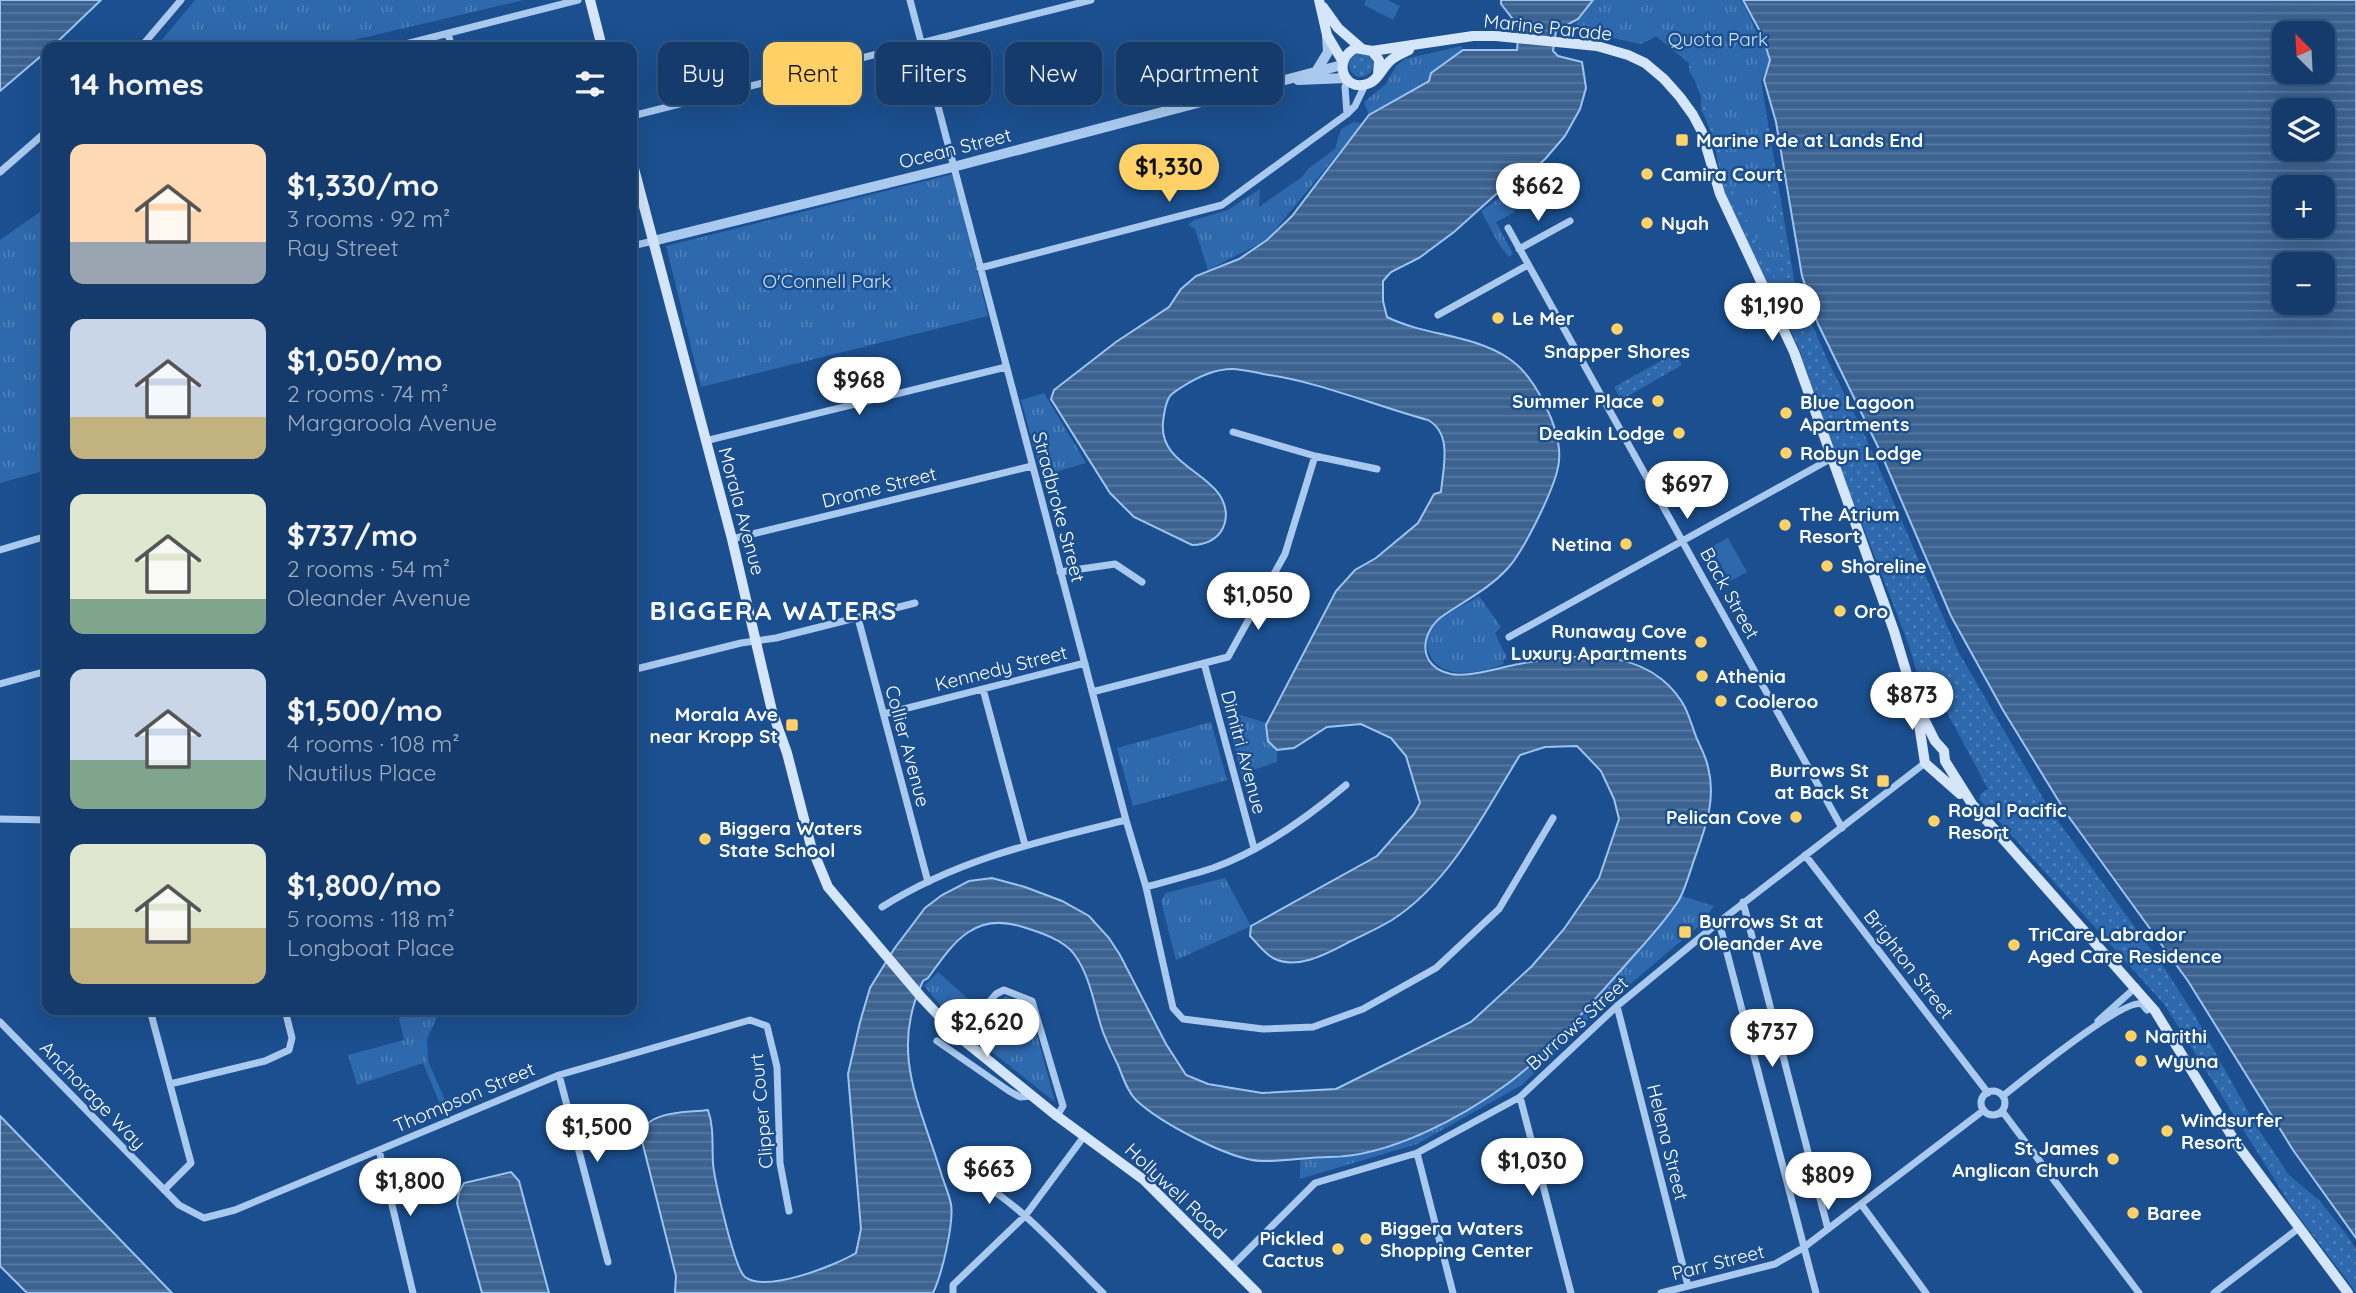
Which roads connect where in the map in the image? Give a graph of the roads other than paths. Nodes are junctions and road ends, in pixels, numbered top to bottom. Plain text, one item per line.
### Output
1 (181, 0) edge
2 (578, 0) edge
3 (590, 0) edge
4 (909, 0) edge
5 (1091, 0) edge
6 (1319, 1) edge
7 (448, 34) junction
8 (1327, 35) junction
9 (145, 42) edge
10 (415, 42) edge
11 (450, 42) edge
12 (601, 42) edge
13 (920, 42) edge
14 (924, 42) edge
15 (1418, 46) junction
16 (1366, 49) junction
17 (876, 54) edge
18 (1342, 63) junction
19 (1317, 70) junction
20 (1378, 75) junction
21 (1347, 79) junction
22 (1287, 80) junction
23 (1365, 85) junction
24 (936, 105) edge
25 (1347, 114) junction
26 (637, 115) edge
27 (42, 135) edge
28 (953, 167) junction
29 (0, 172) edge
30 (637, 180) edge
31 (1570, 221) dead end
32 (1508, 228) dead end
33 (653, 241) junction
34 (637, 245) edge
35 (1519, 249) junction
36 (1528, 265) junction
37 (980, 268) junction
38 (1438, 315) dead end
39 (1006, 367) junction
40 (1233, 432) dead end
41 (705, 441) junction
42 (1315, 456) junction
43 (1832, 458) junction
44 (1032, 466) junction
45 (1377, 469) dead end
46 (42, 537) edge
47 (733, 539) junction
48 (1683, 542) junction
49 (0, 550) edge
50 (1060, 572) junction
51 (1142, 582) dead end
52 (915, 603) dead end
53 (858, 618) junction
54 (1509, 638) dead end
55 (755, 641) junction
56 (1084, 663) junction
57 (1204, 663) junction
58 (637, 669) edge
59 (42, 672) edge
60 (0, 684) edge
61 (983, 689) junction
62 (1093, 692) junction
63 (1916, 701) junction
64 (884, 714) junction
65 (1939, 746) junction
66 (1928, 761) junction
67 (1945, 761) junction
68 (1346, 785) dead end
69 (1972, 804) junction
70 (1553, 818) dead end
71 (0, 819) edge
72 (42, 820) edge
73 (1126, 820) junction
74 (1842, 828) junction
75 (1025, 845) junction
76 (1254, 848) junction
77 (1805, 855) junction
78 (928, 883) junction
79 (1146, 887) junction
80 (1743, 902) junction
81 (841, 905) joint
82 (882, 907) dead end
83 (1719, 922) junction
84 (2136, 987) junction
85 (1617, 1006) junction
86 (979, 1013) dead end
87 (151, 1015) edge
88 (286, 1015) edge
89 (750, 1020) joint
90 (0, 1022) edge
91 (2096, 1025) junction
92 (2165, 1025) junction
93 (937, 1041) dead end
94 (559, 1075) junction
95 (170, 1084) junction
96 (1988, 1093) junction
97 (1033, 1096) junction
98 (2003, 1096) junction
99 (1520, 1097) junction
100 (1984, 1110) junction
101 (2002, 1111) junction
102 (1057, 1116) junction
103 (1085, 1135) junction
104 (379, 1150) junction
105 (1417, 1153) junction
106 (967, 1175) dead end
107 (164, 1190) junction
108 (1861, 1204) junction
109 (789, 1211) dead end
110 (1025, 1216) junction
111 (2300, 1228) junction
112 (1828, 1229) junction
113 (1803, 1248) junction
114 (608, 1262) dead end
115 (1231, 1267) junction
116 (1688, 1286) junction
117 (413, 1293) edge
118 (953, 1293) edge
119 (1102, 1293) edge
120 (1257, 1293) edge
121 (1453, 1293) edge
122 (1571, 1293) edge
123 (1661, 1293) edge
124 (1816, 1293) edge
125 (1926, 1293) edge
126 (2139, 1293) edge
127 (2214, 1293) edge
128 (2348, 1293) edge

1 - 9 street
2 - 7 street
3 - 12 main road
4 - 13 street, Stradbroke Street
5 - 14 street
6 - 8 main road
6 - 16 main road
7 - 10 street
7 - 11 street
8 - 18 main road
8 - 19 street
15 - 16 main road, Marine Parade
15 - 20 main road, Marine Parade
15 - 43 main road, Marine Parade
16 - 18 main road
16 - 20 main road
17 - 26 street
18 - 19 street, Ocean Street
18 - 21 main road
19 - 22 street, Ocean Street
20 - 23 main road
21 - 22 street, Ocean Street
21 - 23 main road
21 - 25 street
22 - 28 street, Ocean Street
23 - 25 street
24 - 28 street, Stradbroke Street
25 - 37 street
27 - 29 street
28 - 33 street, Ocean Street
28 - 37 street, Stradbroke Street
30 - 33 main road, Morala Avenue
31 - 35 street
32 - 35 street, Back Street
33 - 34 street, Ocean Street
33 - 41 main road, Morala Avenue
35 - 36 street, Back Street
36 - 38 street
36 - 48 street, Back Street
37 - 39 street, Stradbroke Street
39 - 41 street
39 - 44 street, Stradbroke Street
40 - 42 street
41 - 47 main road, Morala Avenue
42 - 45 street
42 - 57 street
43 - 48 street
43 - 63 main road, Marine Parade
44 - 47 street, Drome Street
44 - 50 street, Stradbroke Street
46 - 49 street
47 - 55 main road, Morala Avenue
48 - 54 street
48 - 74 street, Back Street
50 - 51 street
50 - 56 street, Stradbroke Street
52 - 53 street
53 - 55 street
53 - 64 street, Collier Avenue
55 - 58 street
55 - 81 main road, Morala Avenue
56 - 61 street, Kennedy Street
56 - 62 street, Stradbroke Street
57 - 62 street
57 - 76 street, Dimitri Avenue
59 - 60 street
61 - 64 street, Kennedy Street
61 - 75 street
62 - 73 street, Stradbroke Street
63 - 65 main road, Marine Parade
63 - 66 main road, Marine Parade
64 - 78 street, Collier Avenue
65 - 66 main road
65 - 67 main road, Marine Parade
66 - 67 main road
66 - 69 main road
66 - 74 street, Burrows Street
67 - 69 main road
68 - 76 street
69 - 84 main road
70 - 79 street, Stradbroke Street
71 - 72 street
73 - 75 street
73 - 79 street, Stradbroke Street
74 - 77 street, Burrows Street
75 - 78 street
76 - 79 street
77 - 80 street, Burrows Street
77 - 96 street, Brighton Street
78 - 82 street
80 - 83 street, Burrows Street
80 - 112 street
81 - 97 main road, Hollywell Road
83 - 85 street, Burrows Street
83 - 113 street
84 - 91 street
84 - 92 main road
85 - 99 street, Burrows Street
85 - 116 street, Helena Street
86 - 102 street
87 - 95 street
88 - 95 street
89 - 94 street, Thompson Street
89 - 109 street, Clipper Court
90 - 107 street, Anchorage Way
91 - 92 street
91 - 98 street
92 - 111 main road
93 - 97 street, Hollywell Road
94 - 104 street, Thompson Street
94 - 114 street
95 - 107 street
96 - 98 street
96 - 100 street
97 - 102 main road, Hollywell Road
98 - 101 street
99 - 105 street, Burrows Street
99 - 122 street
100 - 101 street
100 - 108 street, Parr Street
101 - 126 street
102 - 103 main road, Hollywell Road
103 - 110 street
103 - 115 main road, Hollywell Road
104 - 107 street, Thompson Street
104 - 117 street
105 - 115 street, Burrows Street
105 - 121 street
106 - 110 street
108 - 112 street, Parr Street
108 - 125 street
110 - 118 street
110 - 119 street
111 - 127 street
111 - 128 main road
112 - 113 street, Parr Street
113 - 116 street, Parr Street
113 - 124 street
115 - 120 main road, Hollywell Road
116 - 123 street, Parr Street

